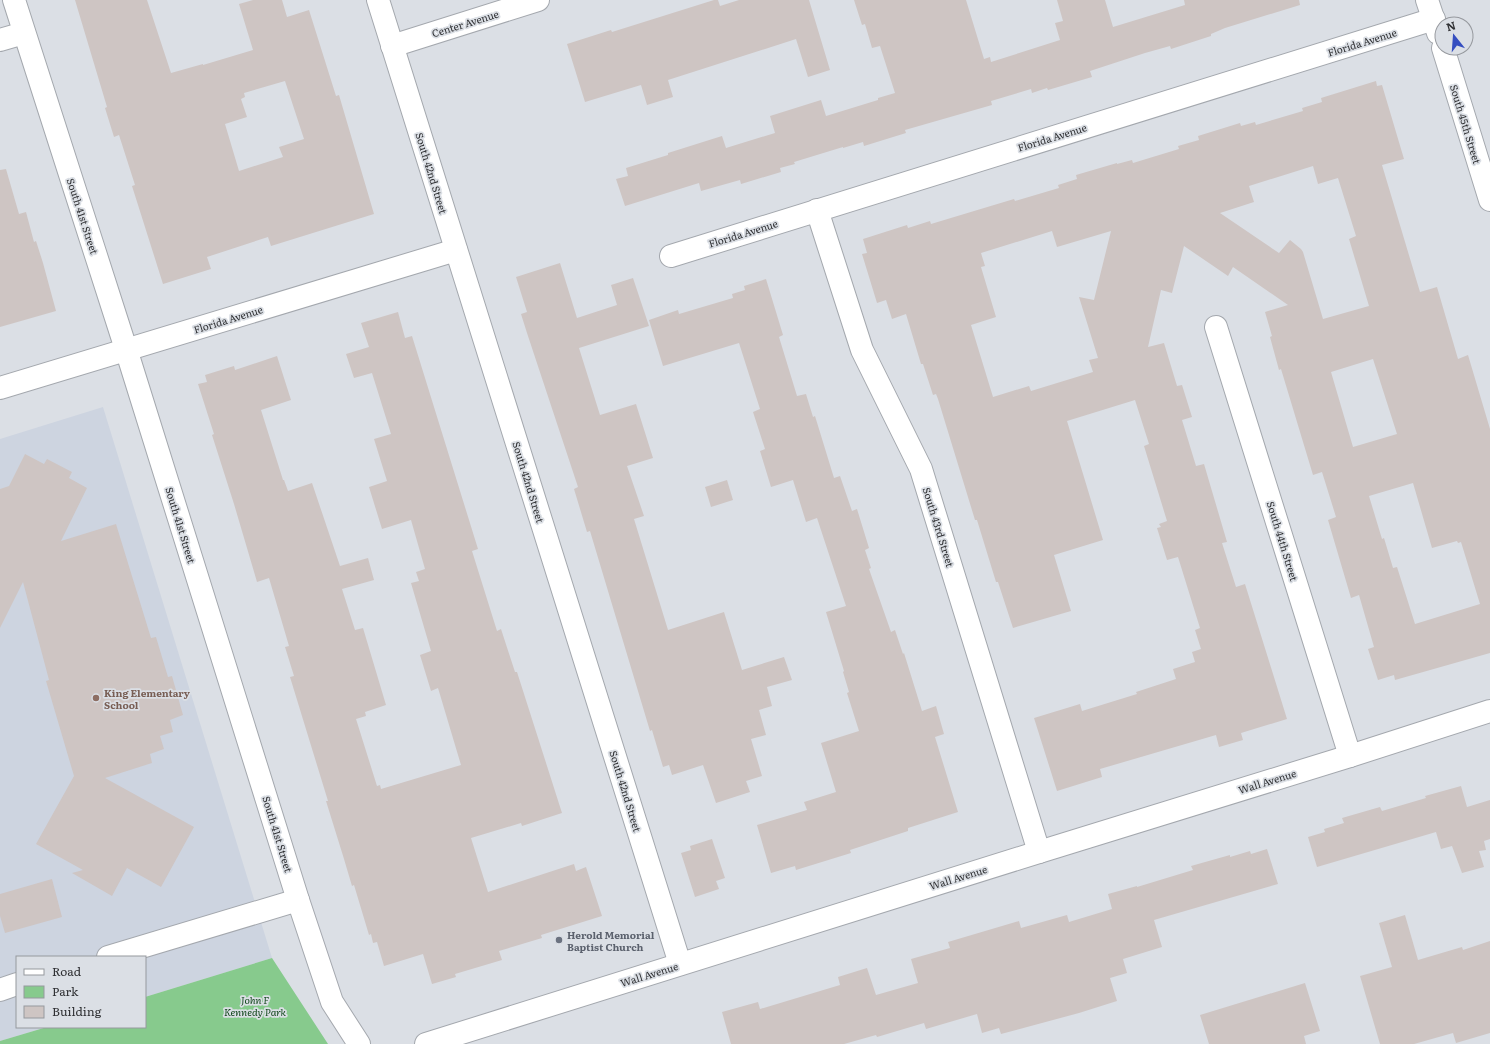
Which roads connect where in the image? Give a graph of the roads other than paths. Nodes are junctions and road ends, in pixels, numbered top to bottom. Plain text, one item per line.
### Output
1 (14, 0) edge
2 (378, 0) edge
3 (538, 0) edge
4 (1430, 10) edge
5 (1434, 22) edge
6 (24, 33) junction
7 (0, 40) edge
8 (392, 46) junction
9 (1445, 56) edge
10 (1490, 200) edge
11 (816, 210) junction
12 (456, 250) junction
13 (671, 256) dead end
14 (1216, 327) dead end
15 (126, 349) junction
16 (0, 388) edge
17 (1490, 711) edge
18 (1350, 756) junction
19 (1039, 852) junction
20 (298, 900) junction
21 (111, 956) edge
22 (680, 964) junction
23 (16, 984) edge
24 (0, 990) edge
25 (358, 1044) edge
26 (426, 1044) edge

1 - 6 street, South 41st Street
2 - 8 street, South 42nd Street
3 - 8 street, Center Avenue
4 - 5 street, South 45th Street
4 - 11 street, Florida Avenue
6 - 7 street
6 - 15 street, South 41st Street
8 - 12 street, South 42nd Street
9 - 10 street, South 45th Street
11 - 13 street, Florida Avenue
11 - 19 street, South 43rd Street
12 - 15 street, Florida Avenue
12 - 22 street, South 42nd Street
14 - 18 street, South 44th Street
15 - 16 street, Florida Avenue
15 - 20 street, South 41st Street
17 - 18 street, Wall Avenue
18 - 19 street, Wall Avenue
19 - 22 street, Wall Avenue
20 - 21 street
20 - 25 street, South 41st Street
22 - 26 street, Wall Avenue
23 - 24 street

